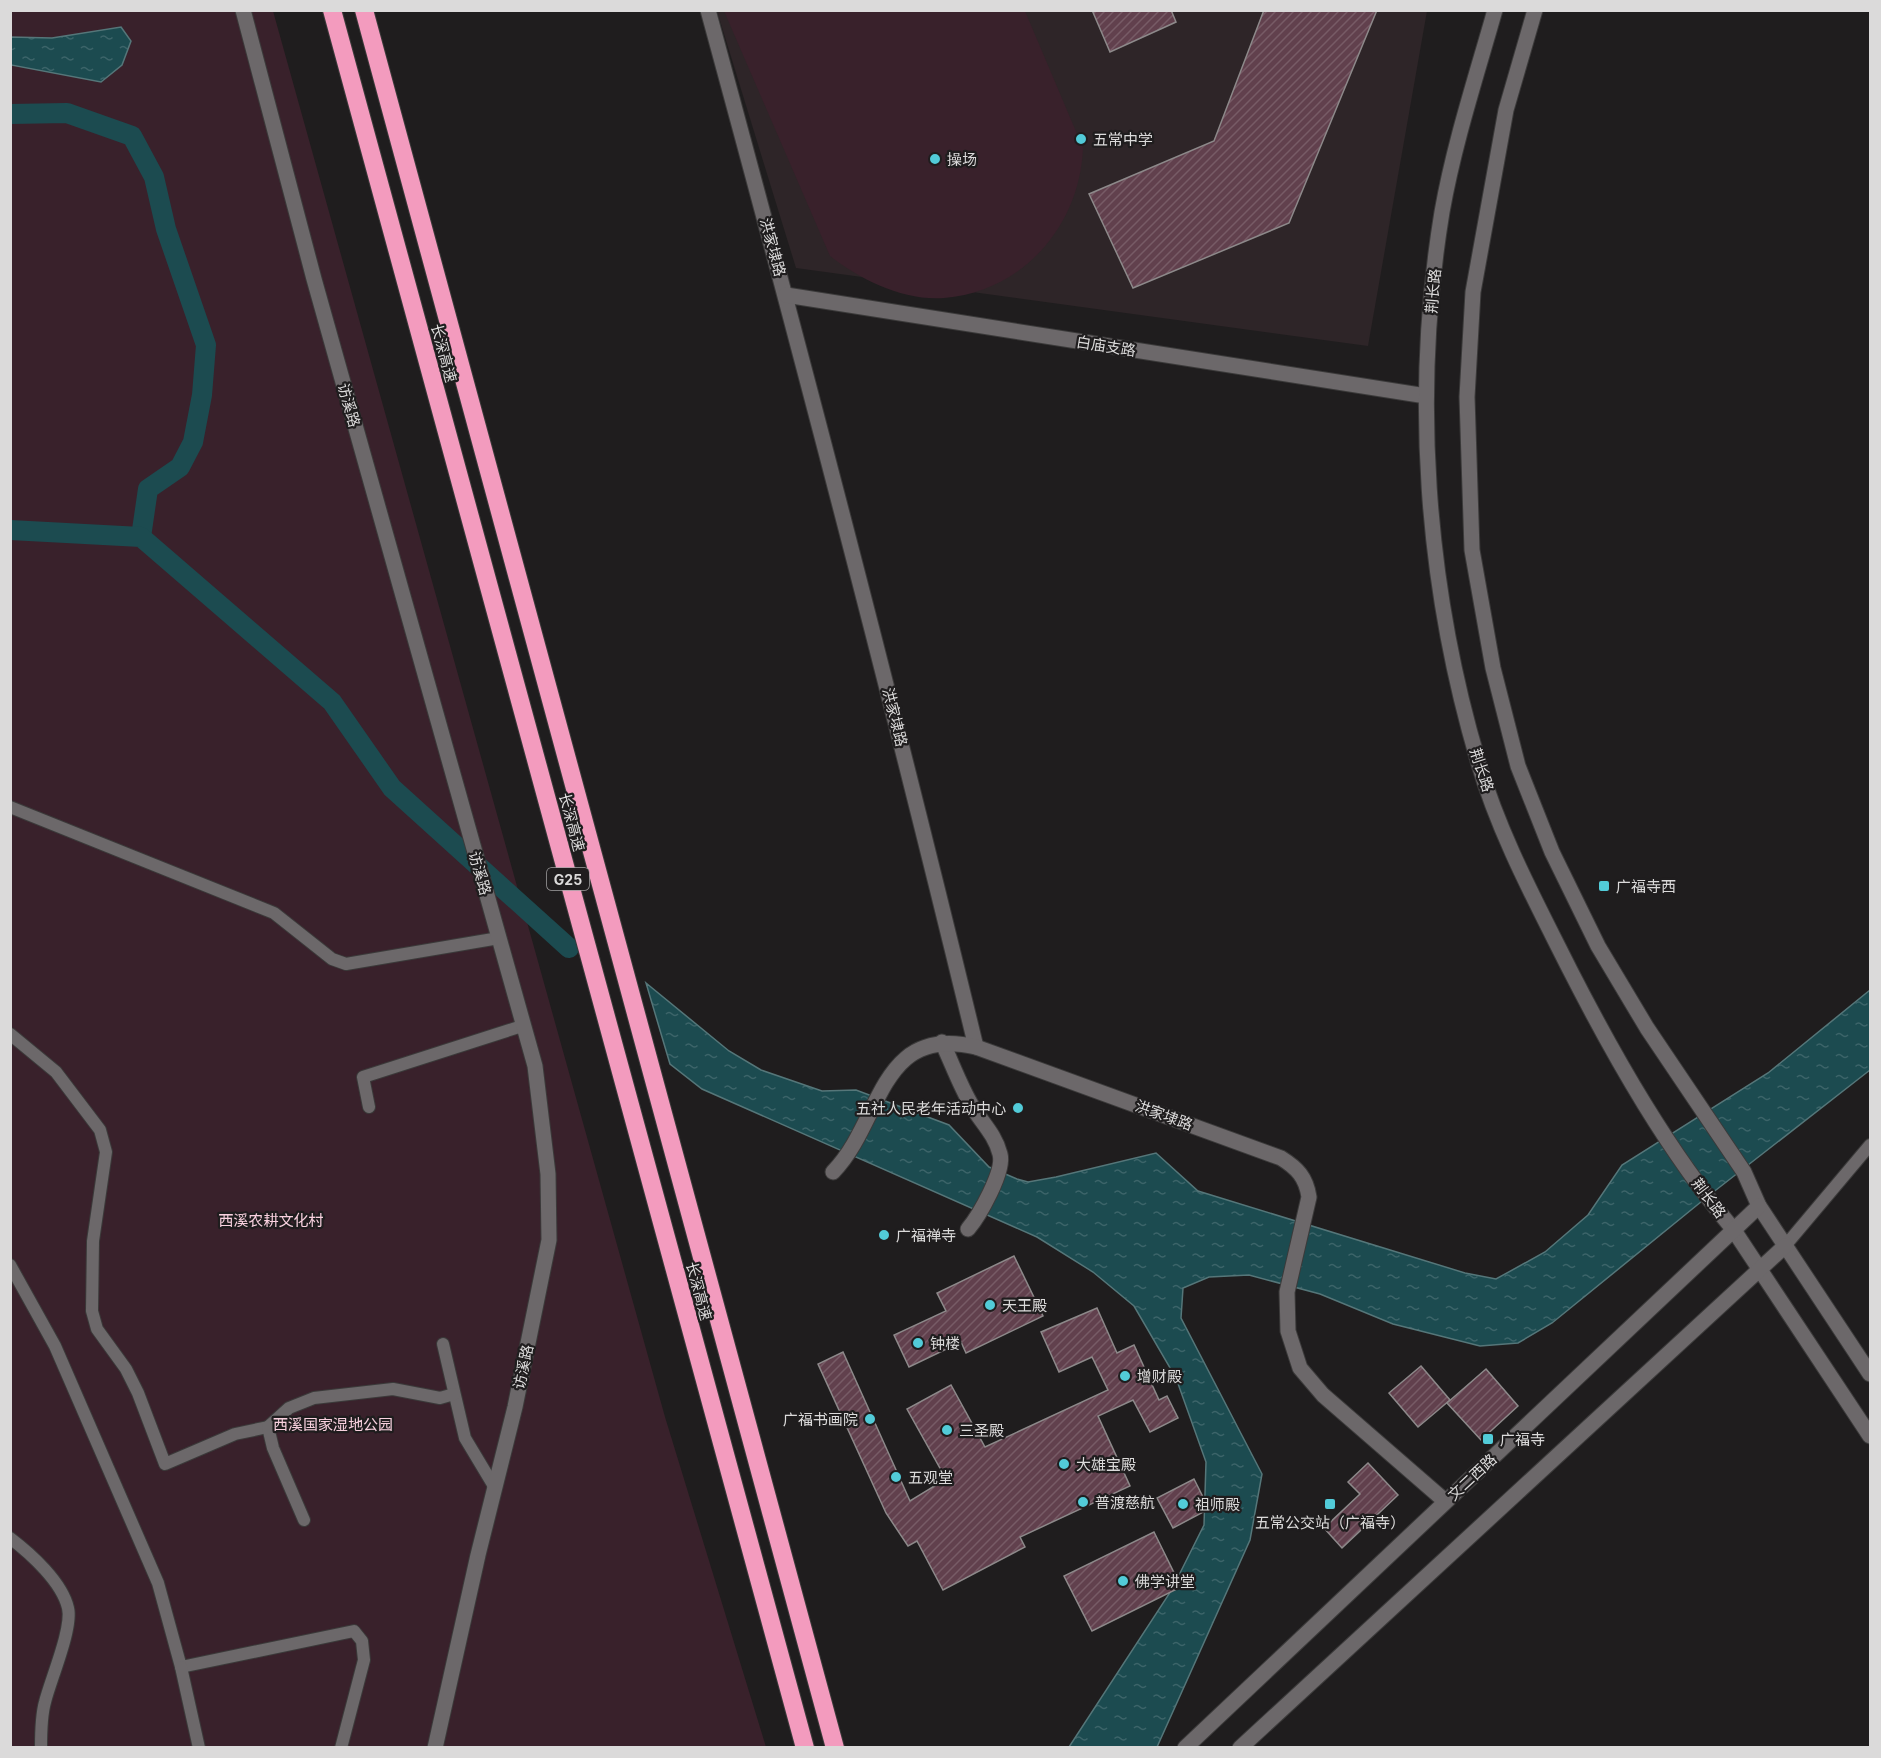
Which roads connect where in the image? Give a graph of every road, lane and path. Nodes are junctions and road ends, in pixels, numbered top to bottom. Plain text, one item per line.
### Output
1 (243, 10) edge
2 (332, 10) edge
3 (364, 10) edge
4 (708, 10) edge
5 (1495, 10) edge
6 (1535, 10) edge
7 (786, 295) junction
8 (1426, 396) junction
9 (10, 807) edge
10 (499, 938) junction
11 (522, 1026) junction
12 (10, 1034) edge
13 (942, 1042) junction
14 (976, 1047) junction
15 (369, 1107) dead end
16 (1870, 1145) edge
17 (833, 1172) dead end
18 (1759, 1206) junction
19 (968, 1229) dead end
20 (1733, 1229) junction
21 (1785, 1246) junction
22 (10, 1265) edge
23 (1760, 1269) junction
24 (443, 1344) dead end
25 (1870, 1374) edge
26 (454, 1394) junction
27 (268, 1427) junction
28 (1870, 1436) edge
29 (495, 1488) junction
30 (1445, 1501) junction
31 (304, 1520) dead end
32 (10, 1538) edge
33 (181, 1667) junction
34 (41, 1748) edge
35 (199, 1748) edge
36 (341, 1748) edge
37 (435, 1748) edge
38 (805, 1748) edge
39 (835, 1748) edge
40 (1185, 1748) edge
41 (1240, 1748) edge

1 - 10 street, 访溪路
2 - 38 highway, 长深高速 / G25
3 - 39 highway, 长深高速 / G25
4 - 7 street, 洪家埭路
5 - 8 street, 荆长路
6 - 18 street
7 - 8 street, 白庙支路
7 - 14 street, 洪家埭路
8 - 20 street, 荆长路
9 - 10 lane
10 - 11 street, 访溪路
11 - 15 lane
11 - 29 street, 访溪路
12 - 27 lane
13 - 14 street
13 - 17 street
13 - 19 street
14 - 30 street, 洪家埭路
16 - 21 lane
18 - 20 street, 文二西路
18 - 21 street
20 - 23 street, 荆长路
20 - 30 street, 文二西路
21 - 23 street
21 - 25 street
22 - 33 lane
23 - 28 street, 荆长路
23 - 41 street
24 - 26 lane
26 - 27 lane
26 - 29 lane
27 - 31 lane
29 - 37 street, 访溪路
30 - 40 street, 文二西路
32 - 34 lane
33 - 35 lane
33 - 36 lane

